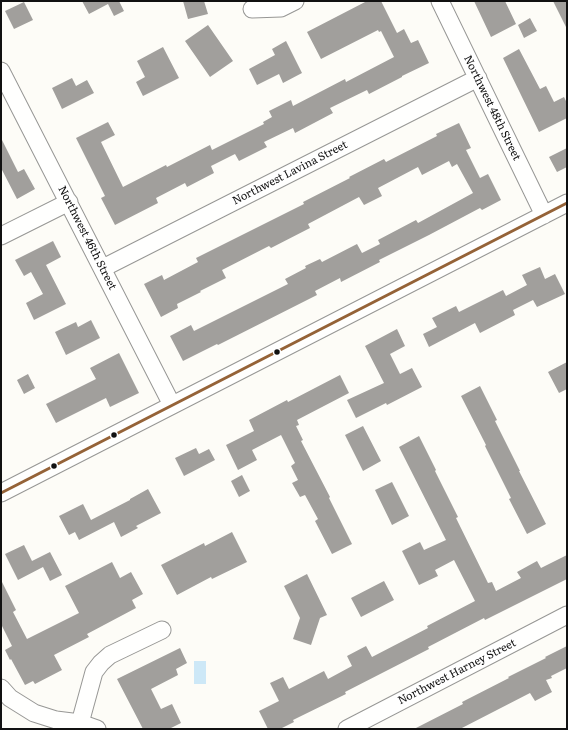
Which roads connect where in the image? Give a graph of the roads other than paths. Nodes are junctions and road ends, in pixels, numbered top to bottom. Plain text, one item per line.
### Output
1 (295, 1) edge
2 (440, 1) edge
3 (252, 9) dead end
4 (1, 71) edge
5 (478, 78) junction
6 (69, 202) junction
7 (567, 203) edge
8 (544, 215) junction
9 (1, 236) edge
10 (103, 268) junction
11 (172, 405) junction
12 (1, 493) edge
13 (567, 615) edge
14 (162, 630) dead end
15 (1, 688) edge
16 (80, 723) junction
17 (97, 729) edge
18 (346, 729) edge

1 - 3 street
2 - 5 street, Northwest 48th Street
4 - 6 street, Northwest 46th Street
5 - 8 street, Northwest 48th Street
5 - 10 street, Northwest Lavina Street
6 - 9 street
6 - 10 street, Northwest 46th Street
7 - 8 street
8 - 11 street
10 - 11 street, Northwest 46th Street
11 - 12 street
13 - 18 street, Northwest Harney Street
14 - 16 street
15 - 16 street
16 - 17 street

